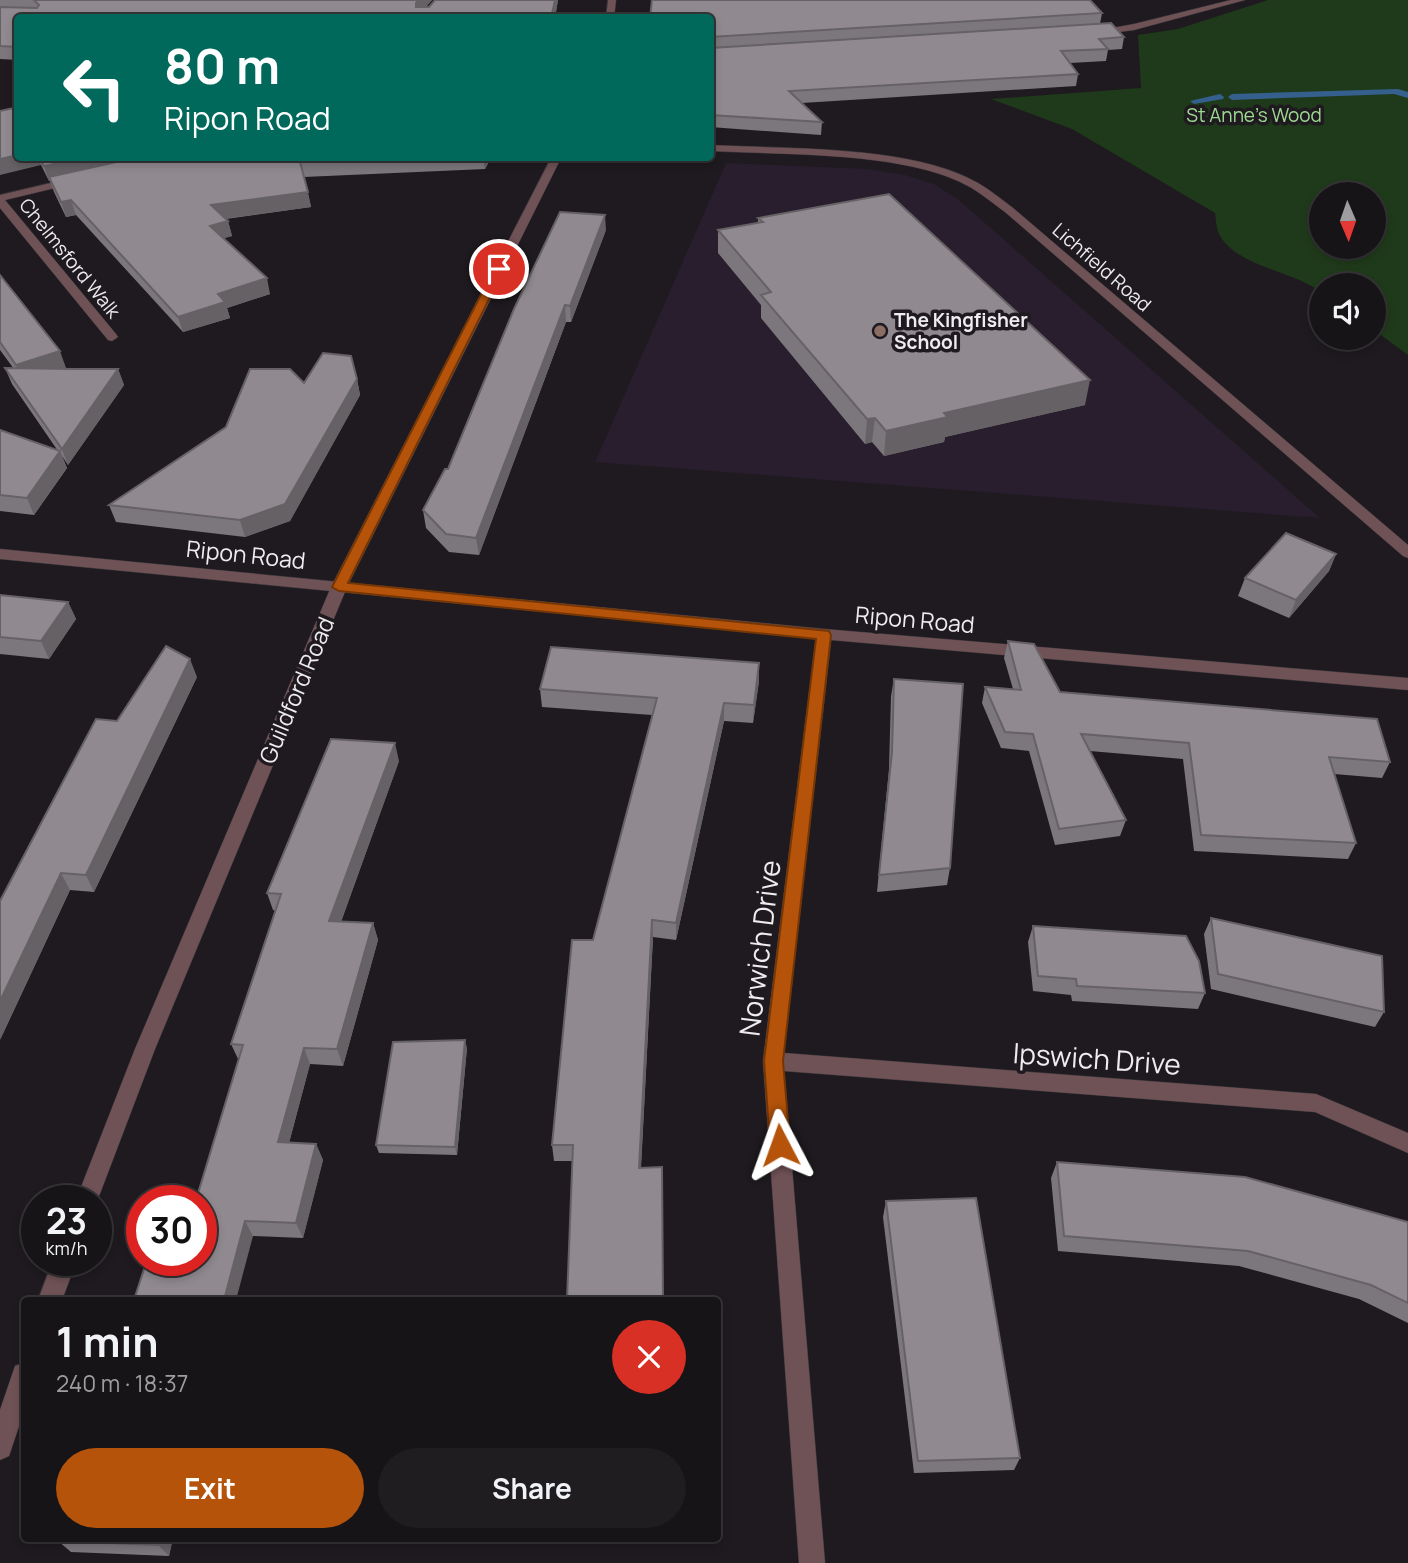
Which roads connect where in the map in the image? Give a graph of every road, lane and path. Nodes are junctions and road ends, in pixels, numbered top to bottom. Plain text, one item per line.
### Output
1 (1241, 0) edge
2 (1083, 33) edge
3 (714, 148) edge
4 (554, 161) edge
5 (89, 177) edge
6 (0, 199) edge
7 (112, 337) dead end
8 (1408, 553) edge
9 (0, 554) edge
10 (339, 587) junction
11 (824, 635) junction
12 (1408, 684) edge
13 (774, 1061) junction
14 (1408, 1143) edge
15 (94, 1185) edge
16 (59, 1276) edge
17 (51, 1297) edge
18 (21, 1384) edge
19 (0, 1447) edge
20 (811, 1563) edge

1 - 2 street
3 - 8 street, Lichfield Road
4 - 10 street, Guildford Road
5 - 6 street
6 - 7 street, Chelmsford Walk
9 - 10 street, Ripon Road
10 - 11 street, Ripon Road
10 - 15 street, Guildford Road
11 - 12 street, Ripon Road
11 - 13 street, Norwich Drive
13 - 14 street, Ipswich Drive
13 - 20 street, Norwich Drive
16 - 17 street
18 - 19 street

